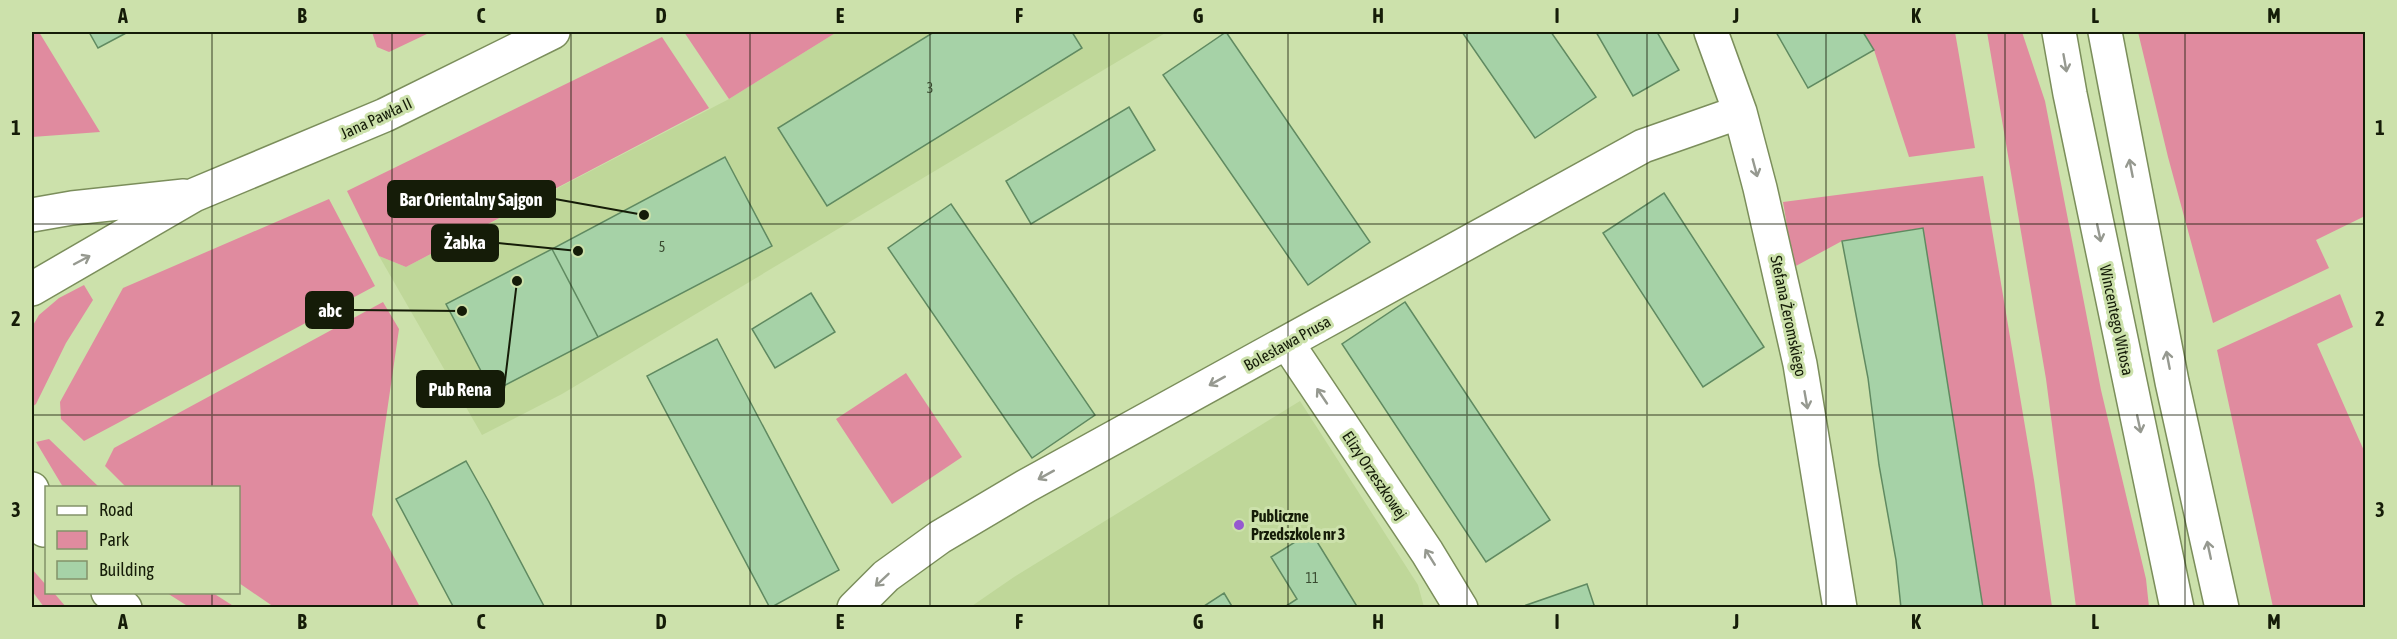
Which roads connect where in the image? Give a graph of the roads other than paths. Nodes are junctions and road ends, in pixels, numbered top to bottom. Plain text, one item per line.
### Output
1 (553, 32) edge
2 (1711, 32) edge
3 (2060, 32) edge
4 (2105, 32) edge
5 (1740, 112) junction
6 (194, 195) junction
7 (32, 215) edge
8 (32, 289) edge
9 (1287, 343) junction
10 (32, 489) edge
11 (41, 528) edge
12 (110, 594) edge
13 (125, 608) edge
14 (854, 608) edge
15 (1461, 608) edge
16 (1840, 608) edge
17 (2177, 608) edge
18 (2222, 608) edge

1 - 6 street, Jana Pawła II
2 - 5 street, Stefana Żeromskiego
3 -> 17 street, Wincentego Witosa
18 -> 4 street
5 - 9 street, Bolesława Prusa
5 -> 16 street, Stefana Żeromskiego
6 - 7 street, Jana Pawła II
8 -> 6 street, Jana Pawła II
9 -> 14 street, Bolesława Prusa
15 -> 9 street, Elizy Orzeszkowej
10 - 11 street
12 - 13 street

